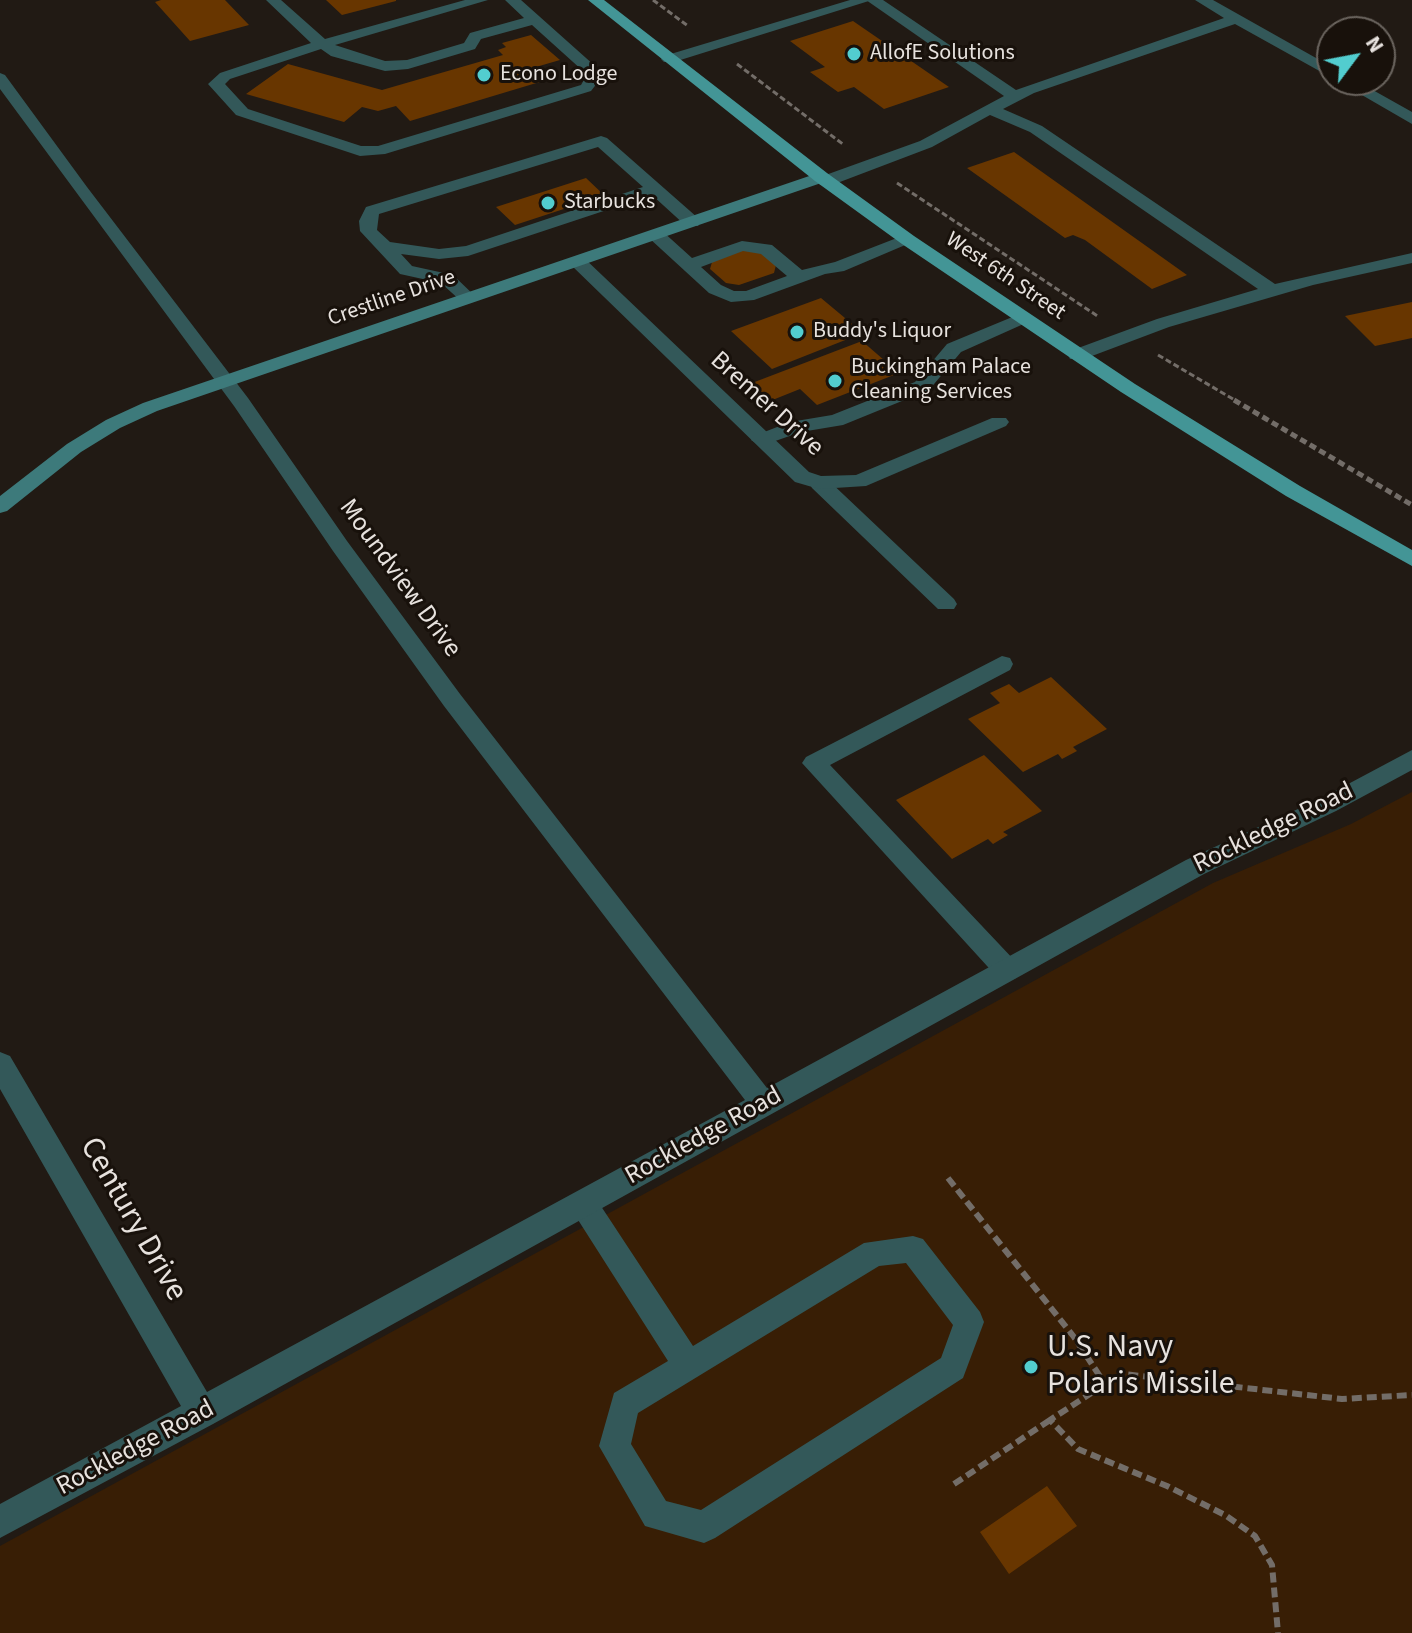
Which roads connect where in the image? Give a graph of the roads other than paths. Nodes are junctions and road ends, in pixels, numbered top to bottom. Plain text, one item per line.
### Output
1 (273, 0) edge
2 (481, 0) edge
3 (538, 0) edge
4 (595, 0) edge
5 (865, 0) edge
6 (873, 0) edge
7 (1202, 0) edge
8 (515, 3) edge
9 (838, 3) edge
10 (1236, 19) junction
11 (535, 20) junction
12 (322, 44) junction
13 (669, 59) junction
14 (1316, 64) edge
15 (0, 78) edge
16 (1372, 96) edge
17 (1015, 97) junction
18 (990, 109) junction
19 (1412, 119) edge
20 (824, 179) junction
21 (655, 189) junction
22 (692, 222) junction
23 (655, 234) junction
24 (908, 240) junction
25 (384, 247) junction
26 (1412, 258) edge
27 (577, 261) junction
28 (689, 265) junction
29 (800, 277) junction
30 (1274, 292) junction
31 (468, 298) junction
32 (1022, 318) junction
33 (1077, 355) junction
34 (226, 381) junction
35 (999, 422) dead end
36 (761, 440) junction
37 (819, 483) junction
38 (0, 506) edge
39 (1412, 559) edge
40 (946, 604) dead end
41 (1002, 664) dead end
42 (1412, 759) edge
43 (1007, 970) junction
44 (0, 1064) edge
45 (764, 1104) junction
46 (583, 1203) junction
47 (688, 1366) junction
48 (202, 1413) junction
49 (0, 1522) edge

1 - 12 street
2 - 12 street
3 - 8 street
4 - 13 main road, West 6th Street
5 - 9 street
6 - 17 street
7 - 10 street
8 - 11 street
9 - 13 street
10 - 14 street
10 - 17 street
11 - 12 street
11 - 12 street
13 - 20 main road, West 6th Street
15 - 34 street, Moundview Drive
16 - 19 street
17 - 18 street
18 - 20 street
18 - 30 street
20 - 22 street, Crestline Drive
20 - 24 main road, West 6th Street
21 - 22 street
21 - 25 street
21 - 25 street
22 - 23 street, Crestline Drive
23 - 27 street, Crestline Drive
23 - 28 street
24 - 29 street
24 - 32 main road, West 6th Street
25 - 31 street
26 - 30 street
27 - 31 street, Crestline Drive
27 - 36 street, Bremer Drive
28 - 29 street
28 - 29 street
30 - 33 street
31 - 34 street, Crestline Drive
32 - 33 main road, West 6th Street
32 - 36 street
33 - 39 main road, West 6th Street
34 - 38 street, Crestline Drive
34 - 45 street, Moundview Drive
35 - 37 street, Bremer Drive
36 - 37 street, Bremer Drive
37 - 40 street
41 - 43 street
42 - 43 street, Rockledge Road
43 - 45 street, Rockledge Road
44 - 48 street, Century Drive
45 - 46 street, Rockledge Road
46 - 47 street
46 - 48 street, Rockledge Road
47 - 47 street
48 - 49 street, Rockledge Road

